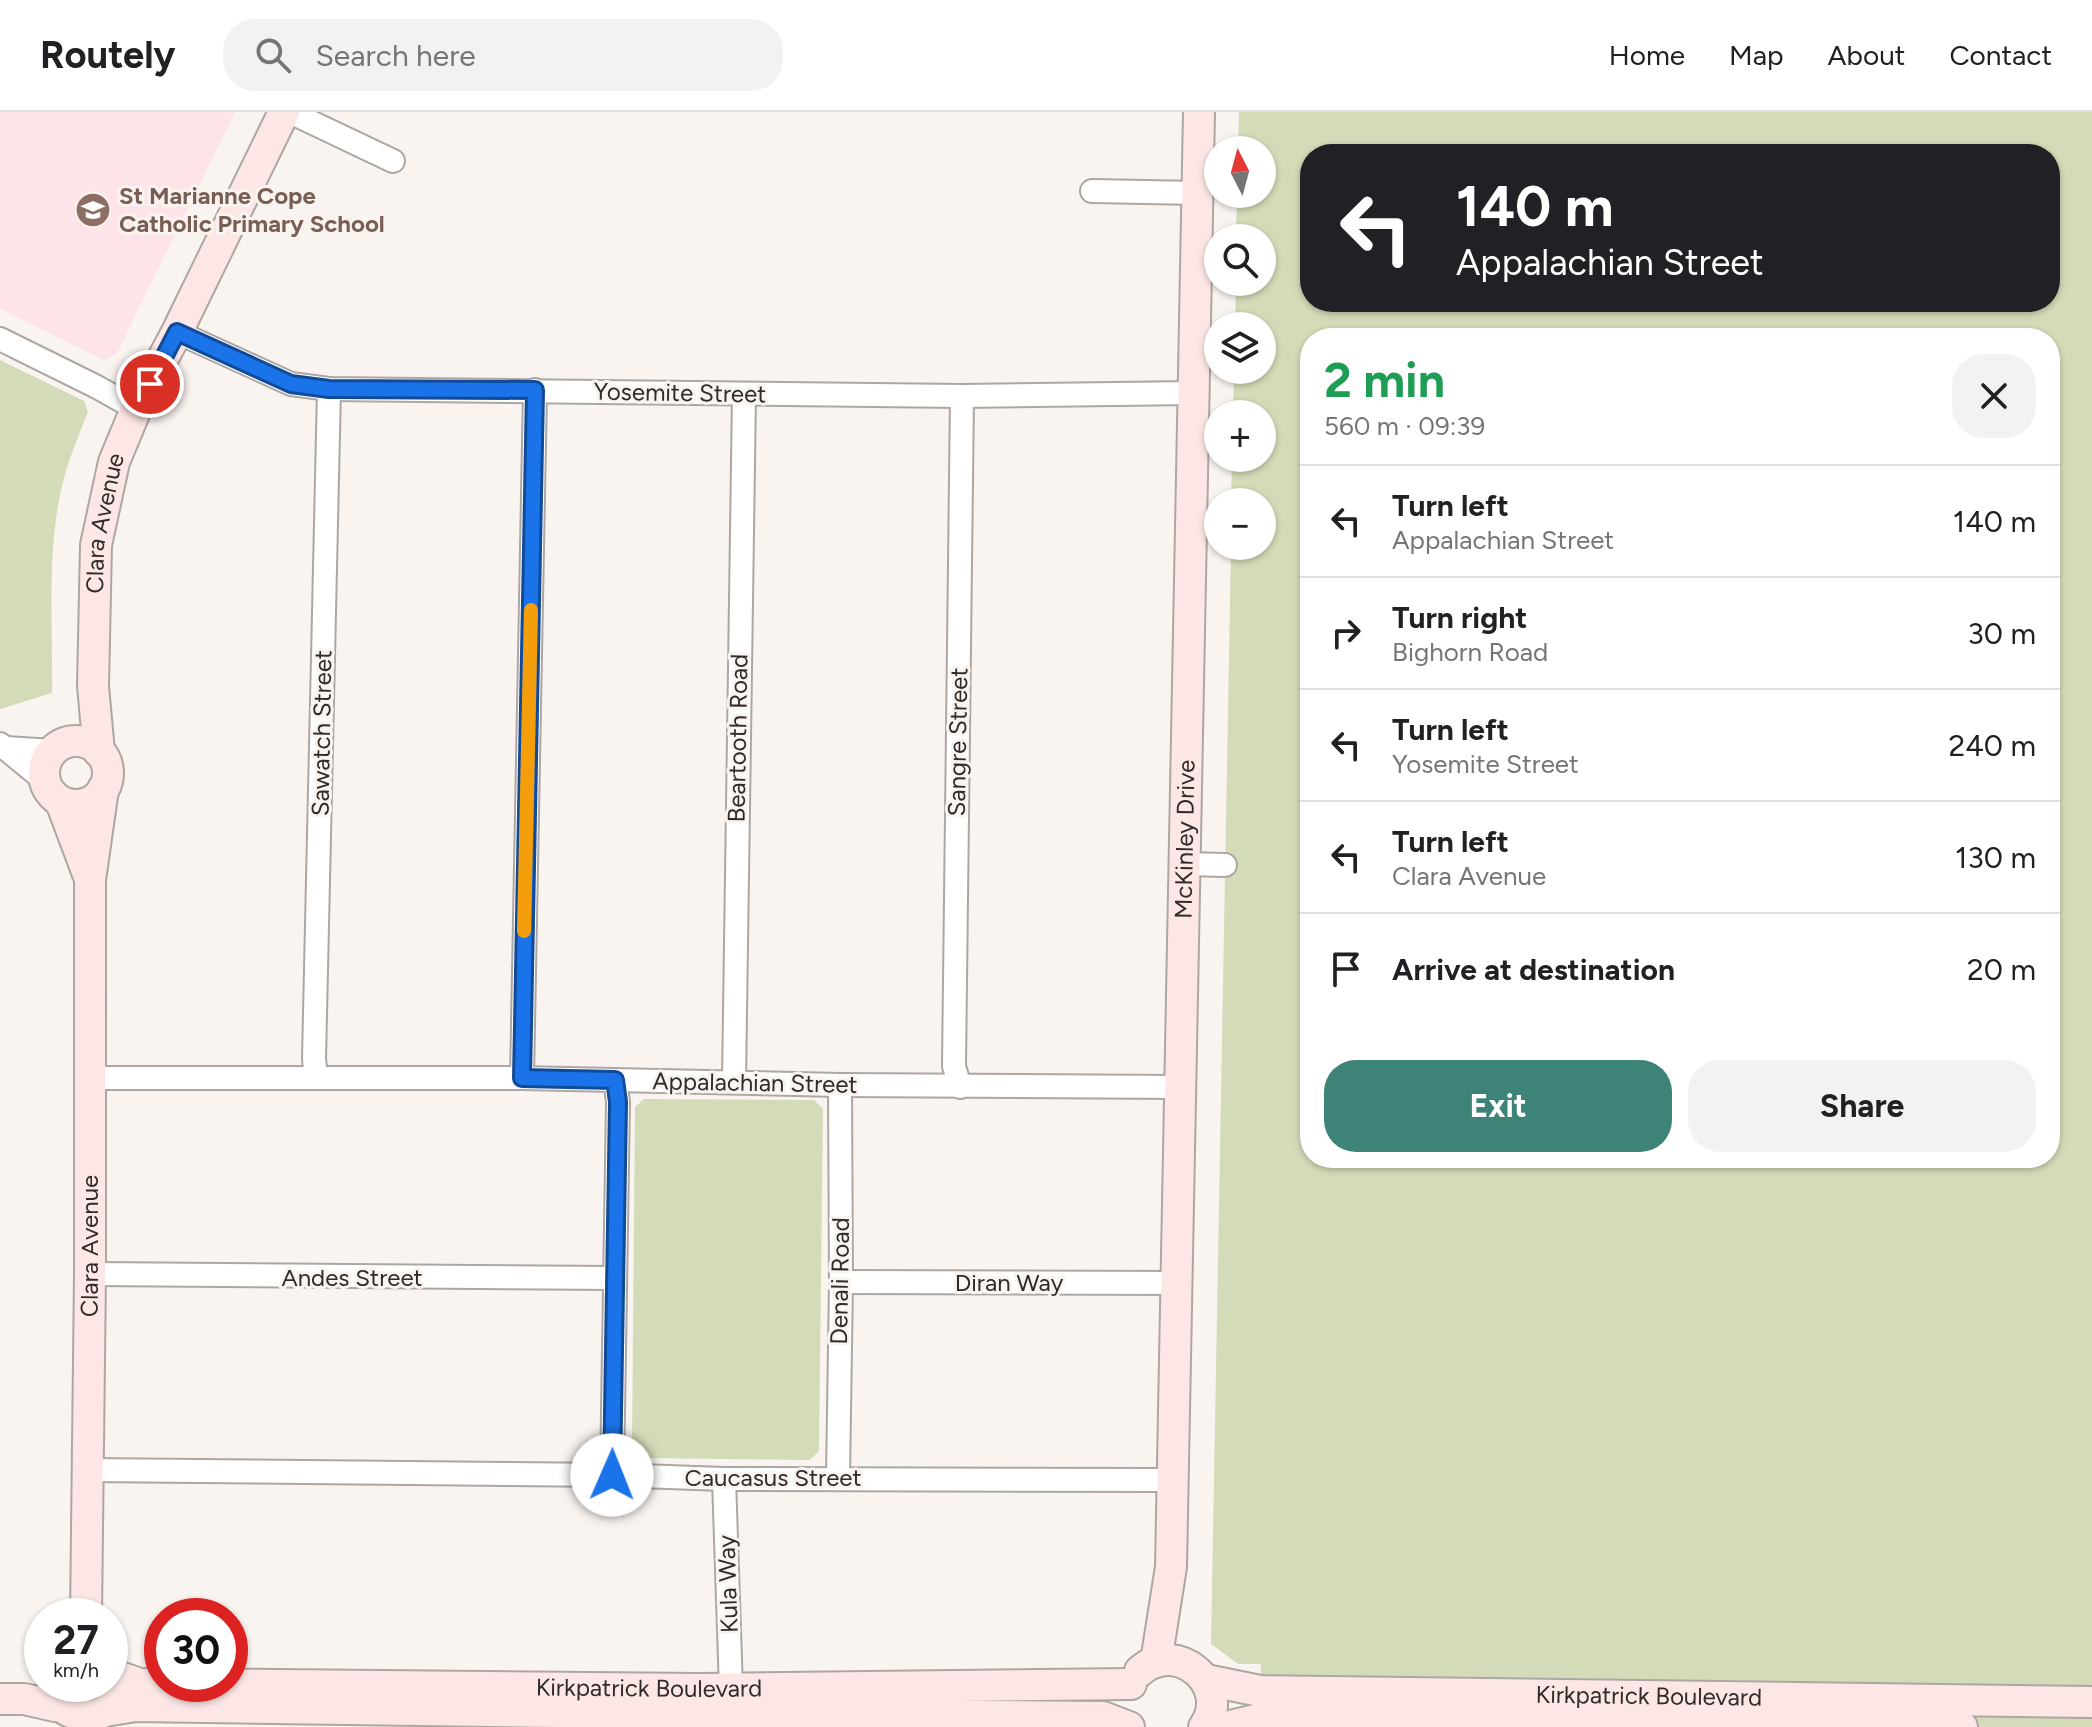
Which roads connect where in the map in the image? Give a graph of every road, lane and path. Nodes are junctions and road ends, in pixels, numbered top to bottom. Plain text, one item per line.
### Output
1 (284, 112) edge
2 (290, 112) edge
3 (1199, 112) edge
4 (393, 161) dead end
5 (1092, 191) dead end
6 (1198, 193) junction
7 (177, 332) junction
8 (0, 339) edge
9 (329, 389) junction
10 (535, 390) junction
11 (1194, 393) junction
12 (744, 394) junction
13 (962, 396) junction
14 (136, 409) junction
15 (93, 686) junction
16 (3, 746) edge
17 (61, 746) junction
18 (99, 752) junction
19 (103, 789) junction
20 (53, 792) junction
21 (1185, 864) junction
22 (1225, 865) dead end
23 (90, 880) junction
24 (316, 1077) junction
25 (90, 1078) junction
26 (522, 1078) junction
27 (615, 1080) junction
28 (734, 1082) junction
29 (840, 1085) junction
30 (960, 1087) junction
31 (1180, 1087) junction
32 (90, 1274) junction
33 (614, 1278) junction
34 (841, 1282) junction
35 (1177, 1283) junction
36 (86, 1470) junction
37 (612, 1475) junction
38 (838, 1477) junction
39 (724, 1479) junction
40 (1173, 1480) junction
41 (1171, 1567) junction
42 (84, 1598) edge
43 (1156, 1662) junction
44 (1201, 1674) junction
45 (0, 1681) edge
46 (1131, 1684) junction
47 (248, 1689) edge
48 (731, 1689) junction
49 (0, 1699) edge
50 (96, 1702) edge
51 (2092, 1702) edge
52 (75, 1709) edge
53 (546, 1709) edge
54 (1132, 1727) edge
55 (1204, 1727) edge
56 (1226, 1727) edge
57 (1962, 1727) edge

1 - 7 street, Clara Avenue
2 - 4 street
3 - 6 street, McKinley Drive
5 - 6 street
6 - 11 street, McKinley Drive
7 - 9 street, Yosemite Street
7 - 14 street, Clara Avenue
8 - 14 street
9 - 10 street, Yosemite Street
9 - 24 street, Sawatch Street
10 - 12 street, Yosemite Street
10 - 26 street
11 - 13 street, Yosemite Street
11 - 21 street, McKinley Drive
12 - 13 street, Yosemite Street
12 - 28 street, Beartooth Road
13 - 30 street, Sangre Street
14 - 15 street, Clara Avenue
15 - 17 street, Clara Avenue
15 - 18 street, Clara Avenue
16 - 17 street
16 - 20 street
17 - 18 street
17 - 20 street
18 - 19 street
19 - 20 street
19 - 23 street, Clara Avenue
20 - 23 street, Clara Avenue
21 - 22 street
21 - 31 street, McKinley Drive
23 - 25 street, Clara Avenue
24 - 25 street, Appalachian Street
24 - 26 street, Appalachian Street
25 - 32 street, Clara Avenue
26 - 27 street, Appalachian Street
27 - 28 street, Appalachian Street
27 - 33 street
28 - 29 street, Appalachian Street
29 - 30 street, Appalachian Street
29 - 34 street, Denali Road
30 - 31 street, Appalachian Street
31 - 35 street, McKinley Drive
32 - 33 street, Andes Street
32 - 36 street, Clara Avenue
33 - 37 street
34 - 35 street, Diran Way
34 - 38 street, Denali Road
35 - 40 street, McKinley Drive
36 - 37 street, Caucasus Street
36 - 42 street, Clara Avenue
37 - 39 street, Caucasus Street
38 - 39 street, Caucasus Street
38 - 40 street, Caucasus Street
39 - 48 street, Kula Way
40 - 41 street, McKinley Drive
41 - 43 street, McKinley Drive
41 - 44 street, McKinley Drive
43 - 44 street, Kirkpatrick Boulevard
43 - 46 street
44 - 51 street, Kirkpatrick Boulevard
44 - 55 street
45 - 52 street, Kirkpatrick Boulevard
46 - 48 street, Kirkpatrick Boulevard
46 - 54 street
47 - 53 street, Kirkpatrick Boulevard
48 - 53 street, Kirkpatrick Boulevard
49 - 52 street, Kirkpatrick Boulevard
50 - 52 street
52 - 53 street, Kirkpatrick Boulevard
53 - 54 street, Kirkpatrick Boulevard
56 - 57 street, Kirkpatrick Boulevard

